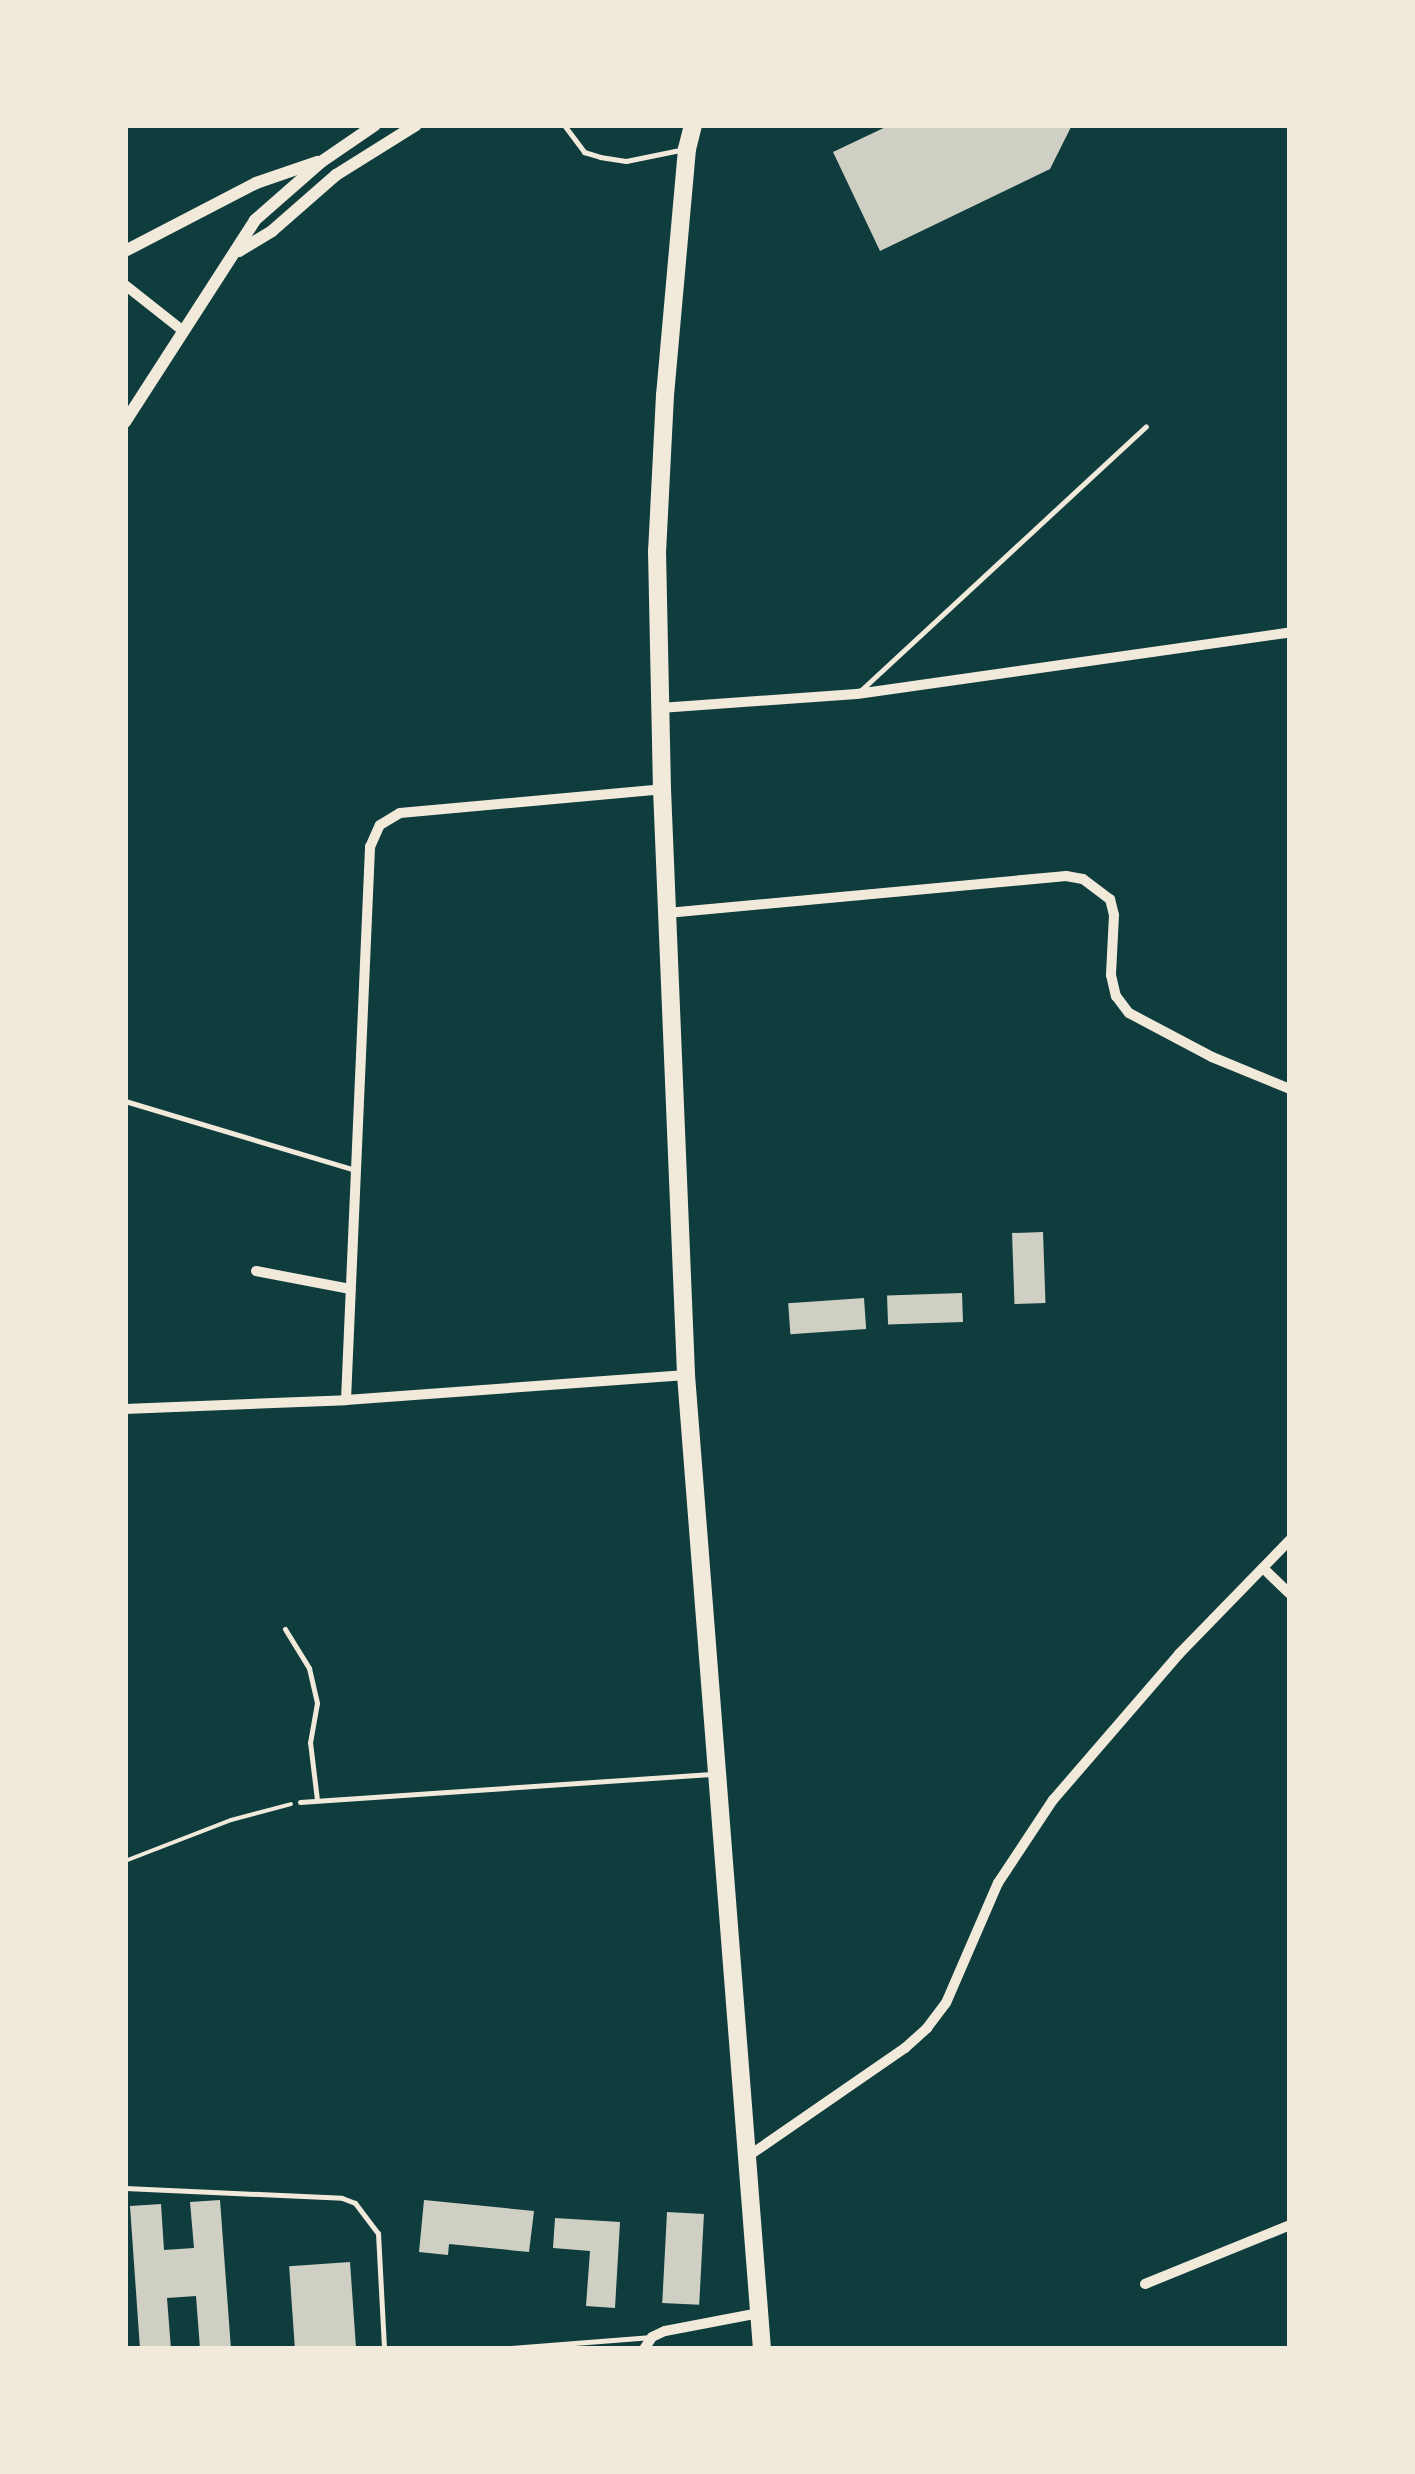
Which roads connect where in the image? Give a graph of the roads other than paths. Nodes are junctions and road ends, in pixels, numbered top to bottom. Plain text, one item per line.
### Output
1 (375, 125) edge
2 (416, 125) edge
3 (564, 125) edge
4 (682, 125) edge
5 (693, 125) edge
6 (687, 149) junction
7 (321, 162) junction
8 (125, 251) edge
9 (237, 253) junction
10 (125, 285) edge
11 (182, 330) junction
12 (125, 422) edge
13 (1146, 426) dead end
14 (1290, 632) edge
15 (857, 694) junction
16 (660, 708) junction
17 (662, 789) junction
18 (666, 913) junction
19 (1290, 1089) edge
20 (125, 1102) edge
21 (355, 1170) junction
22 (256, 1271) dead end
23 (350, 1289) junction
24 (686, 1374) junction
25 (346, 1400) junction
26 (125, 1409) edge
27 (1290, 1540) edge
28 (1263, 1568) junction
29 (1290, 1594) edge
30 (286, 1629) dead end
31 (714, 1774) junction
32 (317, 1800) junction
33 (300, 1802) road end
34 (747, 2157) junction
35 (125, 2188) edge
36 (1290, 2225) edge
37 (1145, 2284) dead end
38 (759, 2313) junction
39 (652, 2337) junction
40 (551, 2346) edge
41 (384, 2349) edge
42 (498, 2349) edge
43 (644, 2349) edge
44 (762, 2349) edge

1 - 7 street
2 - 9 street
3 - 6 lane
4 - 6 highway
5 - 6 highway
6 - 16 highway
7 - 8 street
7 - 9 street
9 - 11 street
10 - 11 street
11 - 12 street
13 - 15 lane
14 - 15 street
15 - 16 street
16 - 17 highway
17 - 18 highway
17 - 21 street
18 - 19 street
18 - 24 highway
20 - 21 lane
21 - 23 street
22 - 23 street
23 - 25 street
24 - 25 street
24 - 31 highway
25 - 26 street
27 - 28 street
28 - 29 street
28 - 34 street
30 - 32 lane
31 - 32 lane
31 - 34 highway
32 - 33 lane
34 - 38 highway
35 - 41 lane
36 - 37 street
38 - 39 street
38 - 44 highway
39 - 40 lane
39 - 43 street
40 - 42 lane

